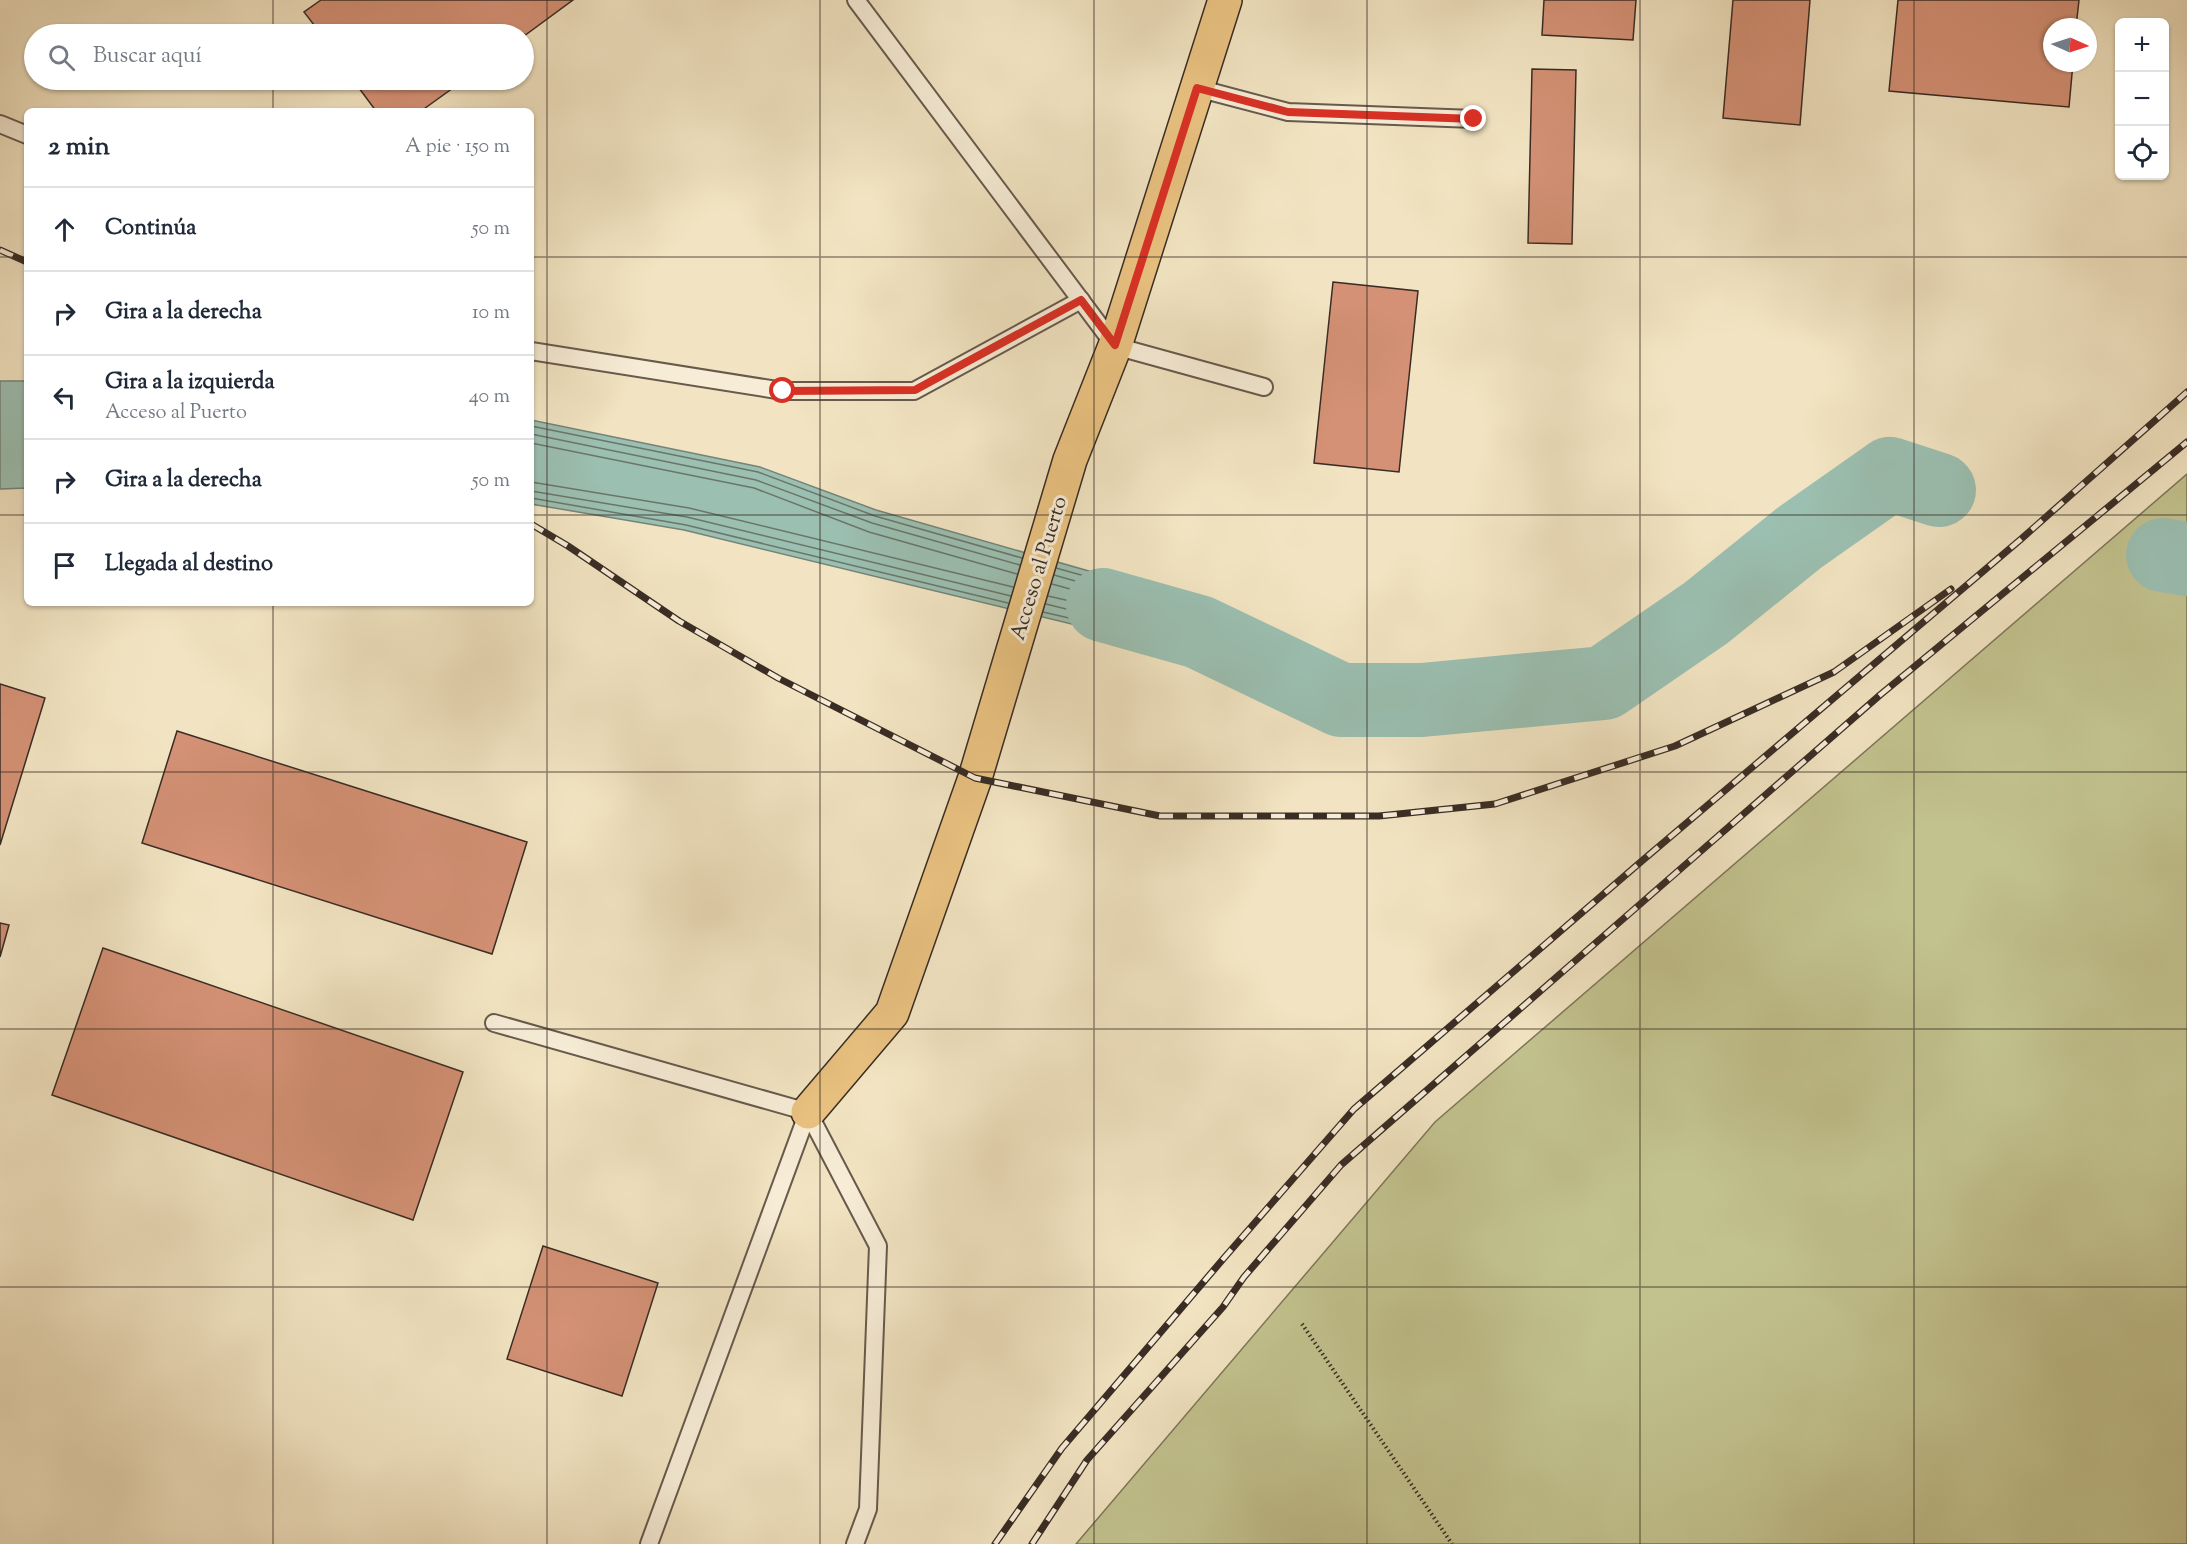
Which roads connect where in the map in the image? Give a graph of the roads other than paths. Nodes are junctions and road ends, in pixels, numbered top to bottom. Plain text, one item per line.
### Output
1 (856, 0) edge
2 (1225, 0) edge
3 (1197, 88) junction
4 (1474, 119) dead end
5 (0, 124) edge
6 (24, 134) edge
7 (1081, 300) junction
8 (1115, 345) junction
9 (534, 351) edge
10 (1264, 387) dead end
11 (494, 1023) dead end
12 (808, 1112) junction
13 (649, 1544) edge
14 (855, 1544) edge

1 - 7 lane
2 - 3 main road, Acceso al Puerto
3 - 4 lane
3 - 8 main road, Acceso al Puerto
5 - 6 lane
7 - 8 lane
7 - 9 lane
8 - 10 lane
8 - 12 main road, Acceso al Puerto
11 - 12 lane
12 - 13 lane
12 - 14 lane

